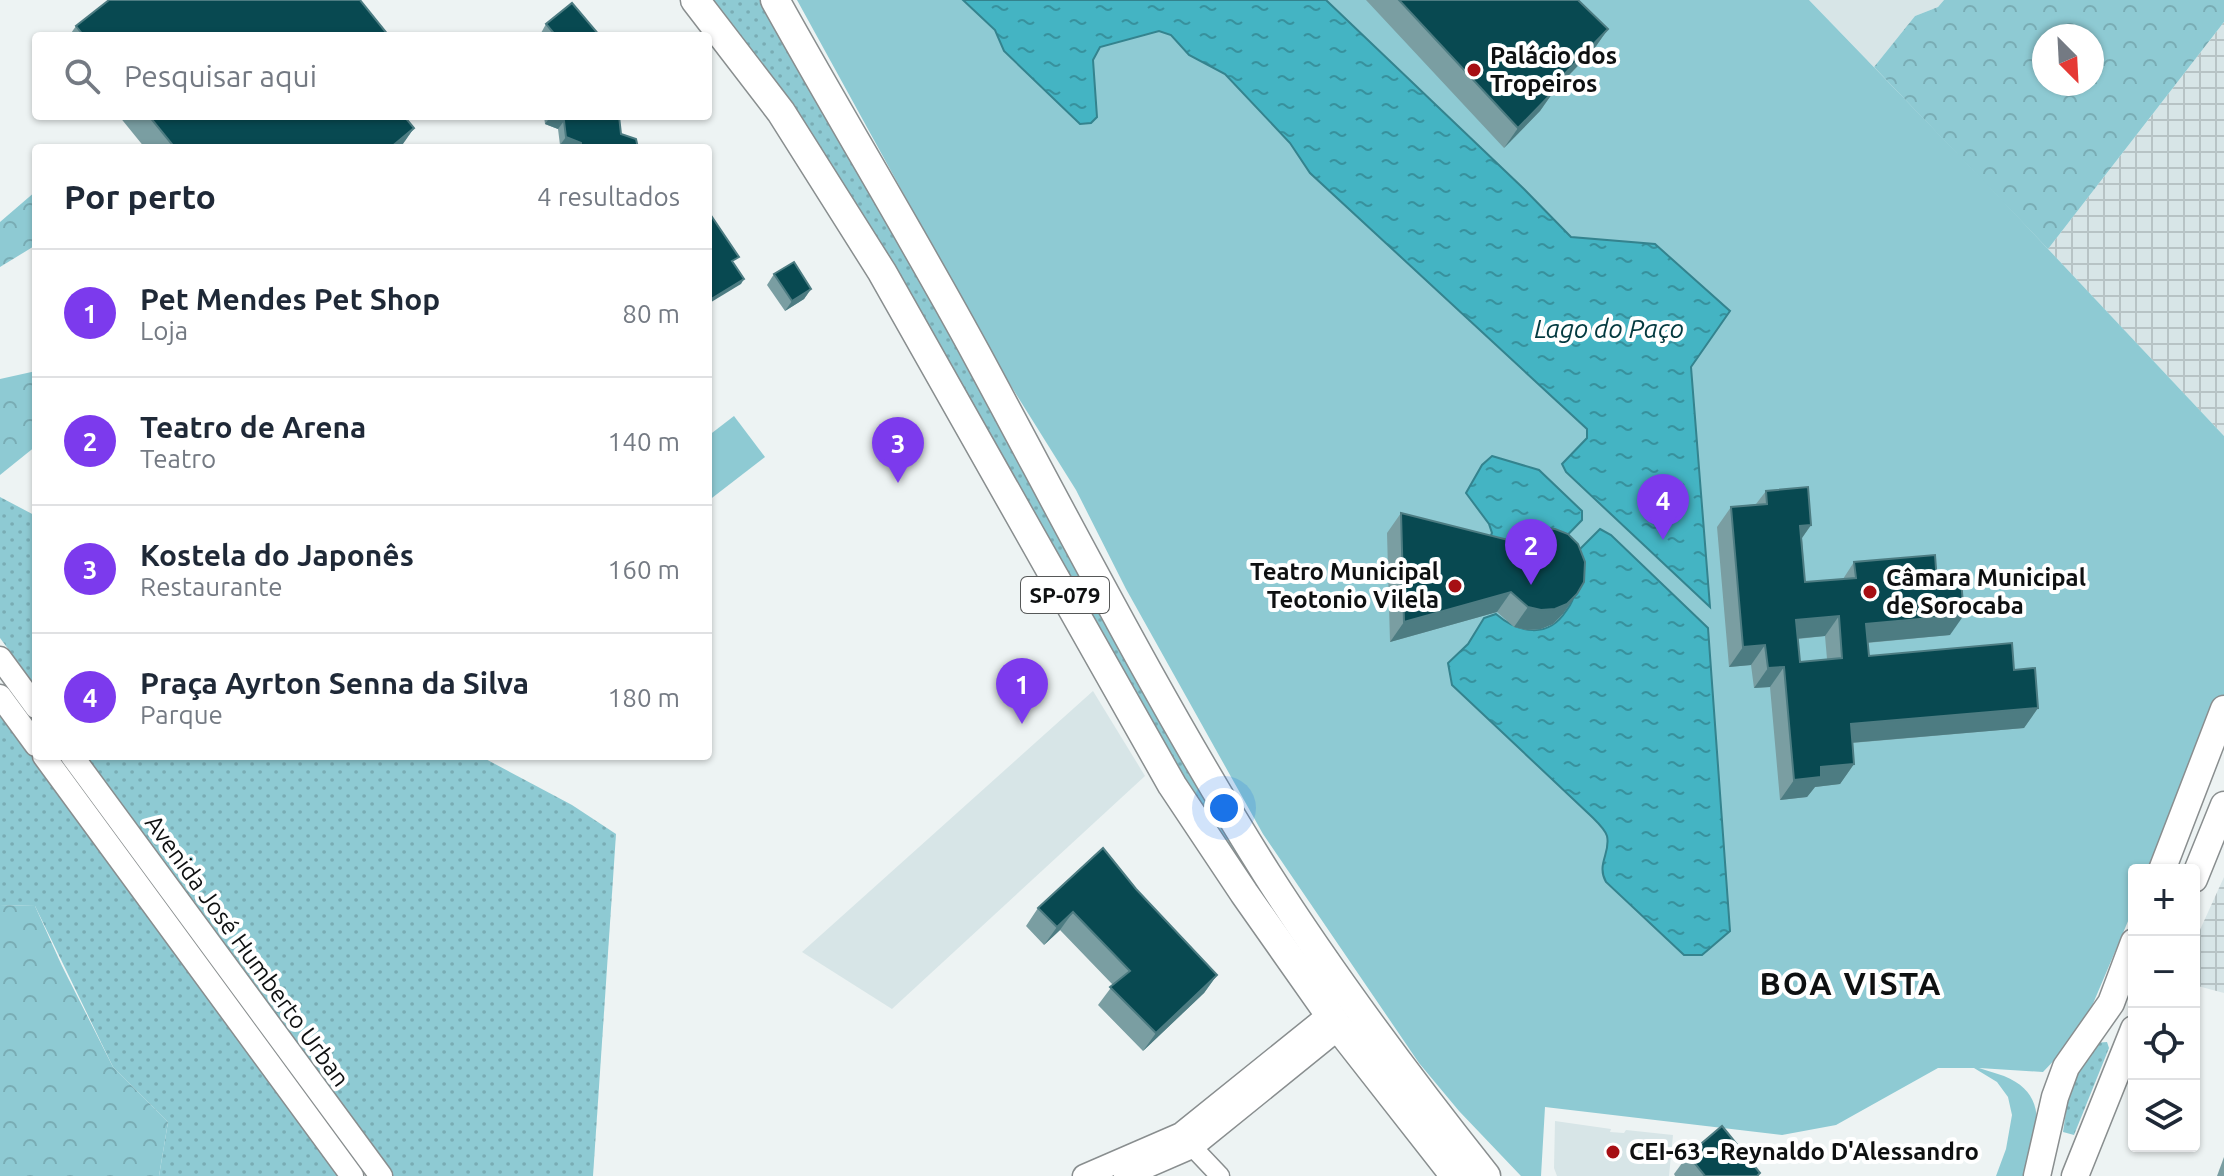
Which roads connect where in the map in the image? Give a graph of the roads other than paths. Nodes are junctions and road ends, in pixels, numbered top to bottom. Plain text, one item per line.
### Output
1 (695, 0) edge
2 (775, 0) edge
3 (0, 658) edge
4 (0, 696) edge
5 (32, 702) edge
6 (2224, 709) edge
7 (32, 740) edge
8 (47, 760) edge
9 (75, 760) edge
10 (2224, 805) edge
11 (2164, 864) edge
12 (2200, 864) edge
13 (2128, 958) edge
14 (1335, 1021) junction
15 (2083, 1040) junction
16 (2128, 1044) edge
17 (2124, 1054) junction
18 (2051, 1120) junction
19 (1186, 1141) junction
20 (2086, 1147) junction
21 (352, 1176) edge
22 (381, 1176) edge
23 (1084, 1176) edge
24 (1125, 1176) edge
25 (1220, 1176) edge
26 (1455, 1176) edge
27 (1486, 1176) edge
28 (2037, 1176) edge
29 (2075, 1176) edge

1 - 14 main road, SP-079
2 - 27 main road, SP-079
3 - 5 street
4 - 7 street
6 - 11 main road
8 - 21 street, Avenida José Humberto Urban
9 - 22 street, Avenida José Humberto Urban
10 - 12 main road
13 - 15 main road
14 - 19 street
14 - 26 main road, SP-079
15 - 17 main road
15 - 18 main road
16 - 17 main road
17 - 20 main road
18 - 20 main road
18 - 28 main road
19 - 23 street
19 - 24 street
19 - 25 street
20 - 29 main road

